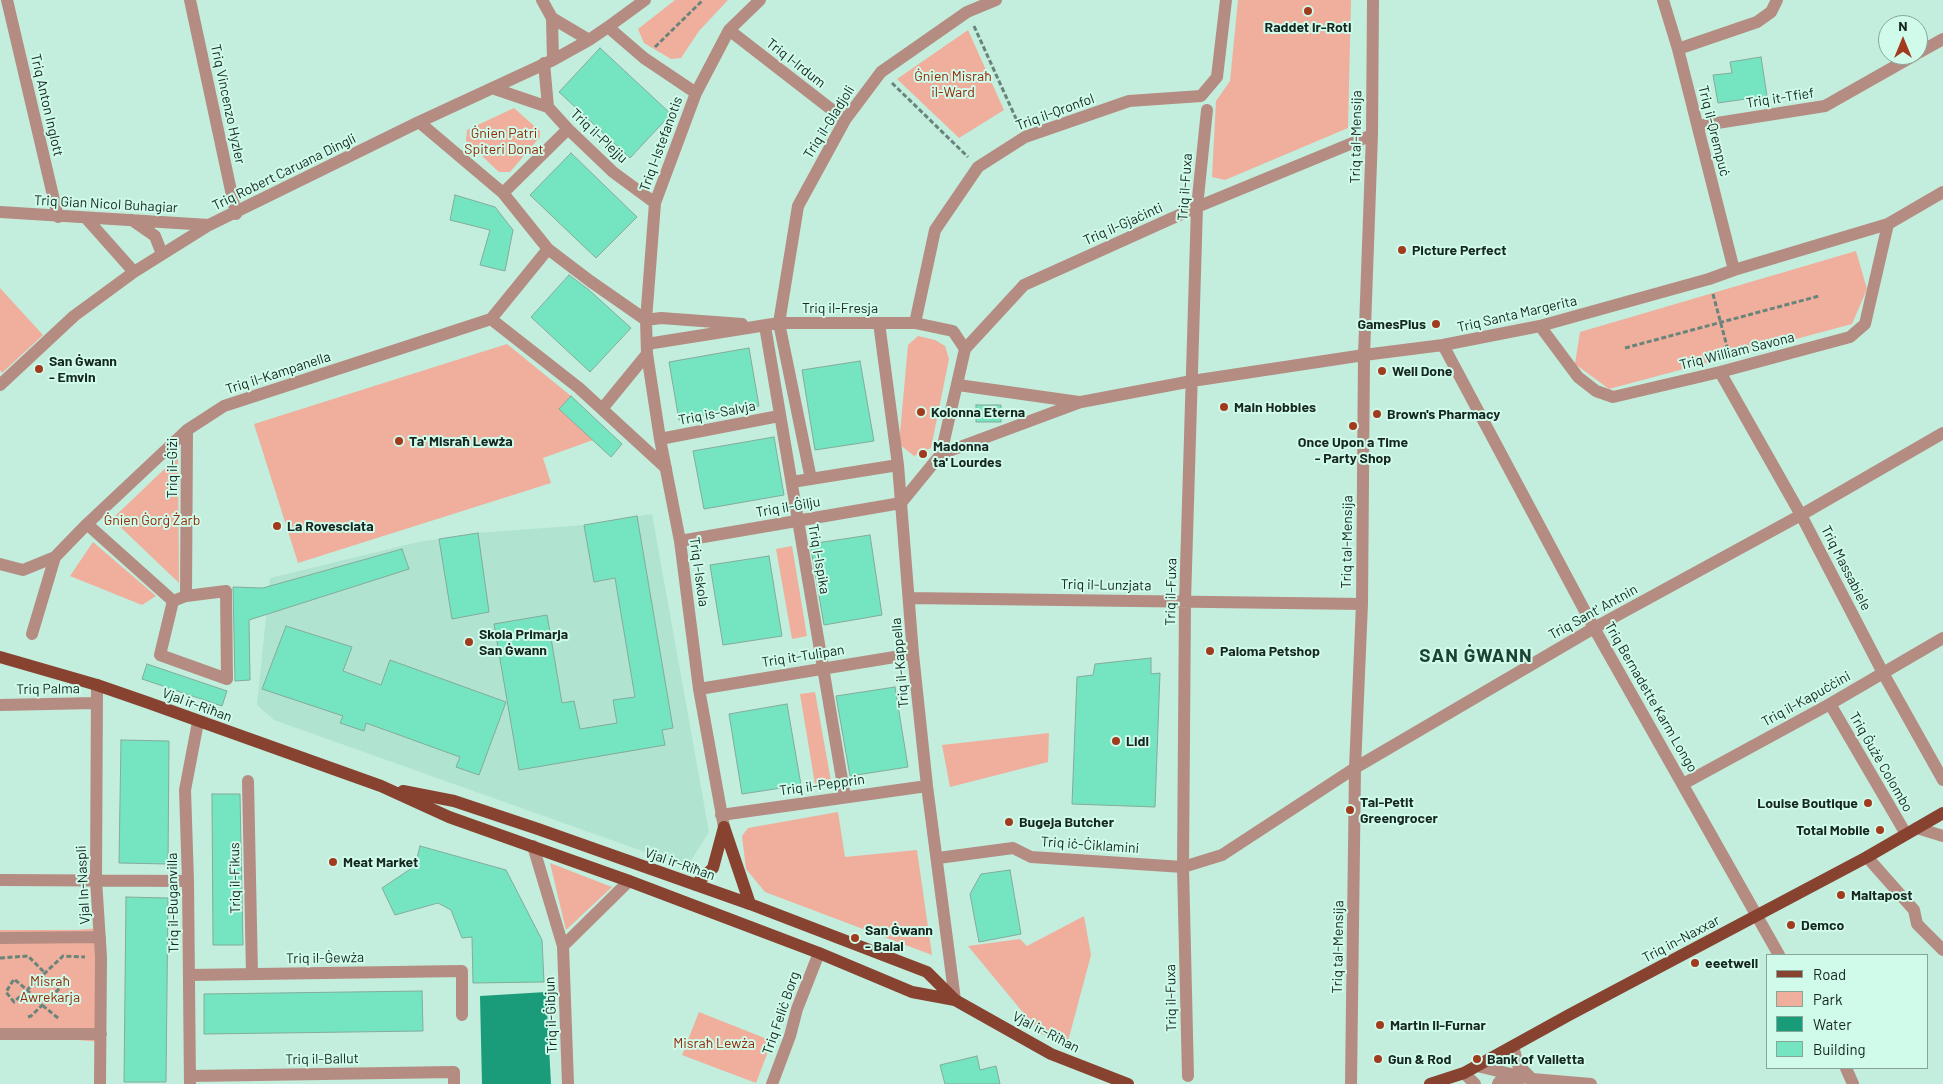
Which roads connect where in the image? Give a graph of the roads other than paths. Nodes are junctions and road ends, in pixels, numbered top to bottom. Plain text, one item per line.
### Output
1 (7, 0) edge
2 (190, 0) edge
3 (542, 0) edge
4 (645, 0) edge
5 (760, 0) edge
6 (996, 0) edge
7 (1226, 0) edge
8 (1373, 0) edge
9 (1663, 0) edge
10 (1777, 0) edge
11 (552, 18) junction
12 (608, 27) junction
13 (729, 30) junction
14 (1943, 39) edge
15 (589, 40) junction
16 (1928, 47) edge
17 (1678, 49) junction
18 (549, 62) junction
19 (1897, 65) edge
20 (492, 88) junction
21 (696, 93) junction
22 (548, 107) junction
23 (1206, 110) dead end
24 (845, 120) junction
25 (419, 122) junction
26 (1698, 126) junction
27 (568, 129) junction
28 (1372, 135) junction
29 (1943, 192) edge
30 (504, 193) junction
31 (655, 204) junction
32 (1197, 207) junction
33 (0, 212) edge
34 (236, 214) junction
35 (58, 217) junction
36 (86, 218) junction
37 (132, 220) junction
38 (1888, 224) junction
39 (209, 225) junction
40 (548, 249) junction
41 (162, 254) junction
42 (1734, 270) junction
43 (134, 272) junction
44 (491, 319) junction
45 (646, 320) junction
46 (778, 323) junction
47 (879, 323) junction
48 (915, 323) junction
49 (765, 326) junction
50 (1540, 326) junction
51 (1443, 346) junction
52 (647, 349) junction
53 (965, 349) junction
54 (1364, 355) junction
55 (1726, 370) junction
56 (1192, 381) junction
57 (0, 385) edge
58 (958, 385) junction
59 (1081, 402) junction
60 (602, 409) junction
61 (779, 416) junction
62 (187, 430) junction
63 (1943, 433) edge
64 (660, 439) junction
65 (941, 454) junction
66 (898, 465) junction
67 (666, 468) junction
68 (811, 479) junction
69 (792, 482) junction
70 (901, 504) junction
71 (1801, 514) junction
72 (797, 520) junction
73 (87, 524) junction
74 (680, 541) junction
75 (55, 557) junction
76 (0, 564) edge
77 (186, 596) junction
78 (909, 598) junction
79 (173, 600) junction
80 (1185, 601) junction
81 (1362, 604) junction
82 (1594, 628) junction
83 (32, 634) dead end
84 (1943, 638) edge
85 (913, 654) junction
86 (0, 657) edge
87 (823, 668) junction
88 (1883, 673) junction
89 (97, 685) junction
90 (699, 689) junction
91 (96, 704) junction
92 (1830, 704) junction
93 (0, 705) edge
94 (198, 722) junction
95 (1355, 768) junction
96 (1943, 780) edge
97 (248, 781) dead end
98 (1683, 784) junction
99 (381, 786) junction
100 (927, 786) junction
101 (844, 797) junction
102 (1943, 813) edge
103 (723, 821) junction
104 (1912, 831) junction
105 (1943, 836) edge
106 (533, 846) junction
107 (1867, 857) junction
108 (938, 858) junction
109 (1183, 867) junction
110 (0, 880) edge
111 (96, 880) junction
112 (188, 881) junction
113 (629, 881) junction
114 (695, 885) junction
115 (750, 904) junction
116 (1756, 916) junction
117 (100, 937) junction
118 (0, 938) edge
119 (563, 946) junction
120 (1943, 950) edge
121 (819, 953) junction
122 (1778, 954) edge
123 (252, 974) junction
124 (190, 975) junction
125 (955, 1000) junction
126 (462, 1014) dead end
127 (0, 1034) edge
128 (101, 1034) junction
129 (1513, 1046) junction
130 (1477, 1066) junction
131 (1846, 1069) edge
132 (1464, 1074) junction
133 (1188, 1076) dead end
134 (454, 1078) edge
135 (284, 1079) edge
136 (316, 1079) edge
137 (1532, 1079) junction
138 (190, 1080) edge
139 (100, 1084) edge
140 (568, 1084) edge
141 (772, 1084) edge
142 (1128, 1084) edge
143 (1351, 1084) edge
144 (1430, 1084) edge
145 (1475, 1084) edge
146 (1498, 1084) edge
147 (1591, 1084) edge
148 (1854, 1084) edge

1 - 35 street, Triq Anton Inglott
2 - 34 street, Triq Vincenzo Hyzler
3 - 11 street
4 - 12 street, Triq Robert Caruana Dingli
5 - 13 street, Triq l-Istefanotis
6 - 24 street, Triq il-Gladjoli
7 - 48 street, Triq il-Qronfol
8 - 28 street, Triq tal-Mensija
9 - 17 street, Triq il-Qrempuċ
10 - 17 street
11 - 15 street
11 - 18 street
12 - 15 street, Triq Robert Caruana Dingli
12 - 21 street
13 - 21 street, Triq l-Istefanotis
13 - 24 street, Triq l-Irdum
14 - 16 street
15 - 18 street, Triq Robert Caruana Dingli
17 - 26 street, Triq il-Qrempuċ
18 - 20 street, Triq Robert Caruana Dingli
18 - 22 street
19 - 26 street, Triq it-Tfief
20 - 22 street, Triq il-Plejju
20 - 25 street, Triq Robert Caruana Dingli
21 - 31 street, Triq l-Istefanotis
22 - 27 street, Triq il-Plejju
23 - 32 street, Triq il-Fuxa
24 - 46 street, Triq il-Gladjoli
25 - 30 street
25 - 34 street, Triq Robert Caruana Dingli
26 - 42 street, Triq il-Qrempuċ
27 - 30 street
27 - 31 street, Triq il-Plejju
28 - 32 street, Triq il-Gjaċinti
28 - 54 street, Triq tal-Mensija
29 - 38 street, Triq Santa Margerita
30 - 40 street
31 - 45 street, Triq l-Istefanotis
32 - 53 street, Triq il-Gjaċinti
32 - 56 street, Triq il-Fuxa
33 - 35 street, Triq Gian Nicol Buhagiar
34 - 39 street, Triq Robert Caruana Dingli
35 - 36 street, Triq Gian Nicol Buhagiar
36 - 37 street, Triq Gian Nicol Buhagiar
36 - 43 street
37 - 39 street, Triq Gian Nicol Buhagiar
37 - 41 street
38 - 42 street, Triq Santa Margerita
38 - 55 street, Triq William Savona
39 - 41 street, Triq Robert Caruana Dingli
40 - 44 street
40 - 45 street
41 - 43 street, Triq Robert Caruana Dingli
42 - 50 street, Triq Santa Margerita
43 - 57 street, Triq Robert Caruana Dingli
44 - 60 street
44 - 62 street, Triq il-Kampanella
45 - 49 street, Triq il-Fresja
45 - 52 street, Triq l-Iskola
46 - 47 street, Triq il-Fresja
46 - 49 street, Triq il-Fresja
46 - 68 street
47 - 48 street, Triq il-Fresja
47 - 66 street, Triq il-Kappella
48 - 53 street
49 - 52 street, Triq il-Fresja
49 - 61 street, Triq l-Ispika
50 - 51 street, Triq Santa Margerita
50 - 55 street, Triq William Savona
51 - 54 street, Triq Santa Margerita
51 - 82 street, Triq Bernadette Karm Longo
52 - 60 street
52 - 64 street, Triq l-Iskola
53 - 58 street
54 - 56 street, Triq Santa Margerita
54 - 81 street, Triq tal-Mensija
55 - 71 street, Triq Massabiele
56 - 59 street, Triq Santa Margerita
56 - 80 street, Triq il-Fuxa
58 - 59 street, Triq Santa Margerita
58 - 65 street
59 - 65 street, Triq Santa Margerita
60 - 67 street
61 - 64 street, Triq is-Salvja
61 - 69 street, Triq l-Ispika
62 - 73 street, Triq il-Kampanella
62 - 77 street, Triq il-Ġiżi
63 - 71 street, Triq Sant' Antnin
64 - 67 street, Triq l-Iskola
65 - 70 street
66 - 68 street, Triq il-Ġilju
66 - 70 street, Triq il-Kappella
67 - 74 street, Triq l-Iskola
68 - 69 street, Triq il-Ġilju
69 - 72 street, Triq l-Ispika
70 - 72 street, Triq il-Ġilju
70 - 78 street, Triq il-Kappella
71 - 82 street, Triq Sant' Antnin
71 - 88 street, Triq Massabiele
72 - 74 street, Triq il-Ġilju
72 - 87 street, Triq l-Ispika
73 - 75 street, Triq il-Kampanella
73 - 79 street
74 - 90 street, Triq l-Iskola
75 - 76 street
75 - 83 street, Triq il-Kampanella
77 - 79 street
77 - 79 street
78 - 80 street, Triq il-Lunzjata
78 - 85 street, Triq il-Kappella
80 - 81 street, Triq il-Lunzjata
80 - 109 street, Triq il-Fuxa
81 - 95 street, Triq tal-Mensija
82 - 95 street, Triq Sant' Antnin
82 - 98 street, Triq Bernadette Karm Longo
84 - 88 street, Triq il-Kapuċċini
85 - 87 street, Triq it-Tulipan
85 - 100 street, Triq il-Kappella
86 - 89 main road, Vjal ir-Riħan
87 - 90 street, Triq it-Tulipan
87 - 101 street, Triq l-Ispika
88 - 92 street, Triq il-Kapuċċini
88 - 96 street, Triq Massabiele
89 - 91 street, Vjal In-Naspli
89 - 94 main road, Vjal ir-Riħan
90 - 103 street, Triq l-Iskola
91 - 93 street, Triq Palma
91 - 111 street, Vjal In-Naspli
92 - 98 street, Triq il-Kapuċċini
92 - 104 street, Triq Ġużè Colombo
94 - 99 main road, Vjal ir-Riħan
94 - 112 street, Triq il-Buganvilla
95 - 109 street, Triq Sant' Antnin
95 - 143 street, Triq tal-Mensija
97 - 123 street, Triq il-Fikus
98 - 116 street, Triq Bernadette Karm Longo
99 - 106 main road, Vjal ir-Riħan
99 - 114 main road, Vjal ir-Riħan
100 - 101 street, Triq il-Pepprin
100 - 108 street, Triq il-Kappella
101 - 103 street, Triq il-Pepprin
102 - 104 main road, Triq in-Naxxar
103 - 114 main road
103 - 115 main road
104 - 105 street
104 - 107 main road, Triq in-Naxxar
106 - 113 main road, Vjal ir-Riħan
106 - 119 street, Triq il-Ġibjun
107 - 116 main road, Triq in-Naxxar
107 - 120 street
108 - 109 street, Triq iċ-Ċiklamini
108 - 125 street, Triq il-Kappella
109 - 133 street, Triq il-Fuxa
110 - 111 street
111 - 112 street
111 - 117 street, Vjal In-Naspli
112 - 124 street, Triq il-Buganvilla
113 - 119 street
113 - 121 main road, Vjal ir-Riħan
114 - 115 main road, Vjal ir-Riħan
115 - 125 main road, Vjal ir-Riħan
116 - 122 street, Triq Bernadette Karm Longo
116 - 129 main road, Triq in-Naxxar
117 - 118 street
117 - 128 street, Vjal In-Naspli
119 - 140 street, Triq il-Ġibjun
121 - 125 main road, Vjal ir-Riħan
121 - 141 street, Triq Feliċ Borg
123 - 124 street, Triq il-Ġewża
123 - 126 street, Triq il-Ġewża
124 - 138 street, Triq il-Buganvilla
125 - 142 main road, Vjal ir-Riħan
127 - 128 street
128 - 139 street, Vjal In-Naspli
129 - 130 main road, Triq in-Naxxar
129 - 137 street
130 - 132 main road, Triq in-Naxxar
130 - 137 street
131 - 148 street
132 - 144 main road, Triq in-Naxxar
132 - 145 street
134 - 136 street, Triq il-Ballut
135 - 136 street, Triq il-Ballut
135 - 138 street, Triq il-Ballut
137 - 146 street
137 - 147 street

